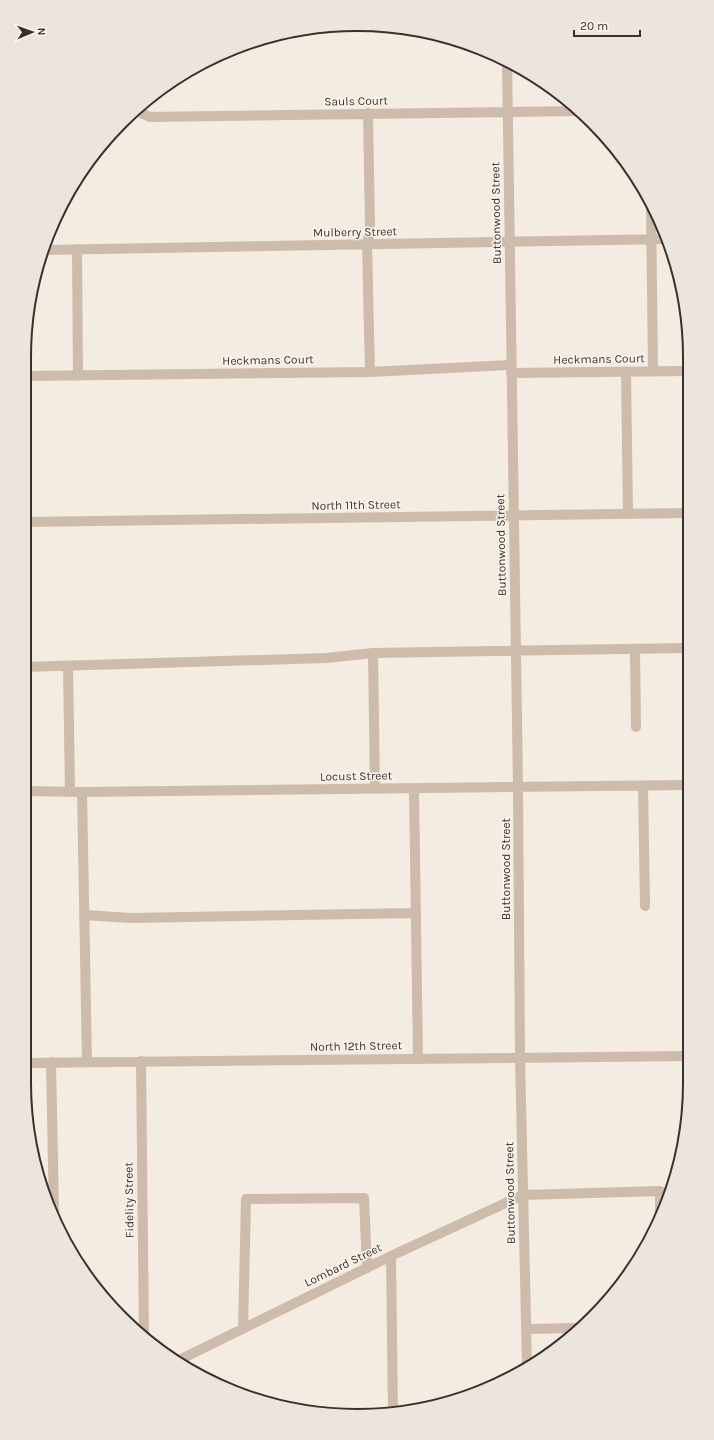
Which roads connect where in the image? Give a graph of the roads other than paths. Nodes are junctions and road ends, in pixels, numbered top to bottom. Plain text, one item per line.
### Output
1 (507, 68) edge
2 (571, 111) edge
3 (507, 112) junction
4 (141, 113) edge
5 (368, 113) junction
6 (651, 217) edge
7 (651, 239) junction
8 (661, 239) edge
9 (510, 242) junction
10 (367, 245) junction
11 (77, 249) junction
12 (49, 250) edge
13 (511, 369) junction
14 (653, 371) junction
15 (683, 371) edge
16 (370, 372) junction
17 (626, 372) junction
18 (31, 376) edge
19 (78, 376) junction
20 (683, 513) edge
21 (628, 514) junction
22 (514, 516) junction
23 (31, 522) edge
24 (683, 648) edge
25 (635, 649) junction
26 (516, 652) junction
27 (373, 653) junction
28 (68, 666) junction
29 (31, 667) edge
30 (636, 727) dead end
31 (683, 785) edge
32 (643, 786) junction
33 (518, 787) junction
34 (375, 788) junction
35 (414, 788) junction
36 (31, 791) edge
37 (70, 792) junction
38 (82, 792) junction
39 (645, 906) dead end
40 (416, 914) junction
41 (85, 915) junction
42 (683, 1056) edge
43 (520, 1058) junction
44 (418, 1059) junction
45 (141, 1061) junction
46 (31, 1062) edge
47 (52, 1062) junction
48 (87, 1062) junction
49 (664, 1194) edge
50 (523, 1195) junction
51 (54, 1203) edge
52 (391, 1256) junction
53 (367, 1268) junction
54 (142, 1328) edge
55 (572, 1328) edge
56 (243, 1329) junction
57 (527, 1329) junction
58 (184, 1359) edge
59 (527, 1361) edge
60 (393, 1407) edge

1 - 3 street, Buttonwood Street
2 - 3 street, Sauls Court
3 - 5 street, Sauls Court
3 - 9 street, Buttonwood Street
4 - 5 street, Sauls Court
5 - 10 street
6 - 7 street
7 - 8 street, Mulberry Street
7 - 9 street, Mulberry Street
7 - 14 street
9 - 10 street, Mulberry Street
9 - 13 street, Buttonwood Street
10 - 11 street, Mulberry Street
10 - 16 street
11 - 12 street, Mulberry Street
11 - 19 street
13 - 16 street, Heckmans Court
13 - 17 street, Heckmans Court
13 - 22 street, Buttonwood Street
14 - 15 street, Heckmans Court
14 - 17 street, Heckmans Court
16 - 19 street, Heckmans Court
17 - 21 street
18 - 19 street, Heckmans Court
20 - 21 street, North 11th Street
21 - 22 street, North 11th Street
22 - 23 street, North 11th Street
22 - 26 street, Buttonwood Street
24 - 25 street
25 - 26 street
25 - 30 street
26 - 27 street
26 - 33 street, Buttonwood Street
27 - 28 street
27 - 34 street
28 - 29 street
28 - 37 street
31 - 32 street, Locust Street
32 - 33 street, Locust Street
32 - 39 street
33 - 35 street, Locust Street
33 - 43 street, Buttonwood Street
34 - 35 street, Locust Street
34 - 38 street, Locust Street
35 - 40 street
36 - 37 street, Locust Street
37 - 38 street, Locust Street
38 - 41 street
40 - 41 street
40 - 44 street
41 - 48 street
42 - 43 street, North 12th Street
43 - 44 street, North 12th Street
43 - 50 street, Buttonwood Street
44 - 45 street, North 12th Street
45 - 48 street, North 12th Street
45 - 54 street, Fidelity Street
46 - 47 street, North 12th Street
47 - 48 street, North 12th Street
47 - 51 street
49 - 50 street
50 - 52 street, Lombard Street
50 - 57 street, Buttonwood Street
52 - 53 street, Lombard Street
52 - 60 street
53 - 56 street, Lombard Street
53 - 56 street
55 - 57 street
56 - 58 street, Lombard Street
57 - 59 street, Buttonwood Street

